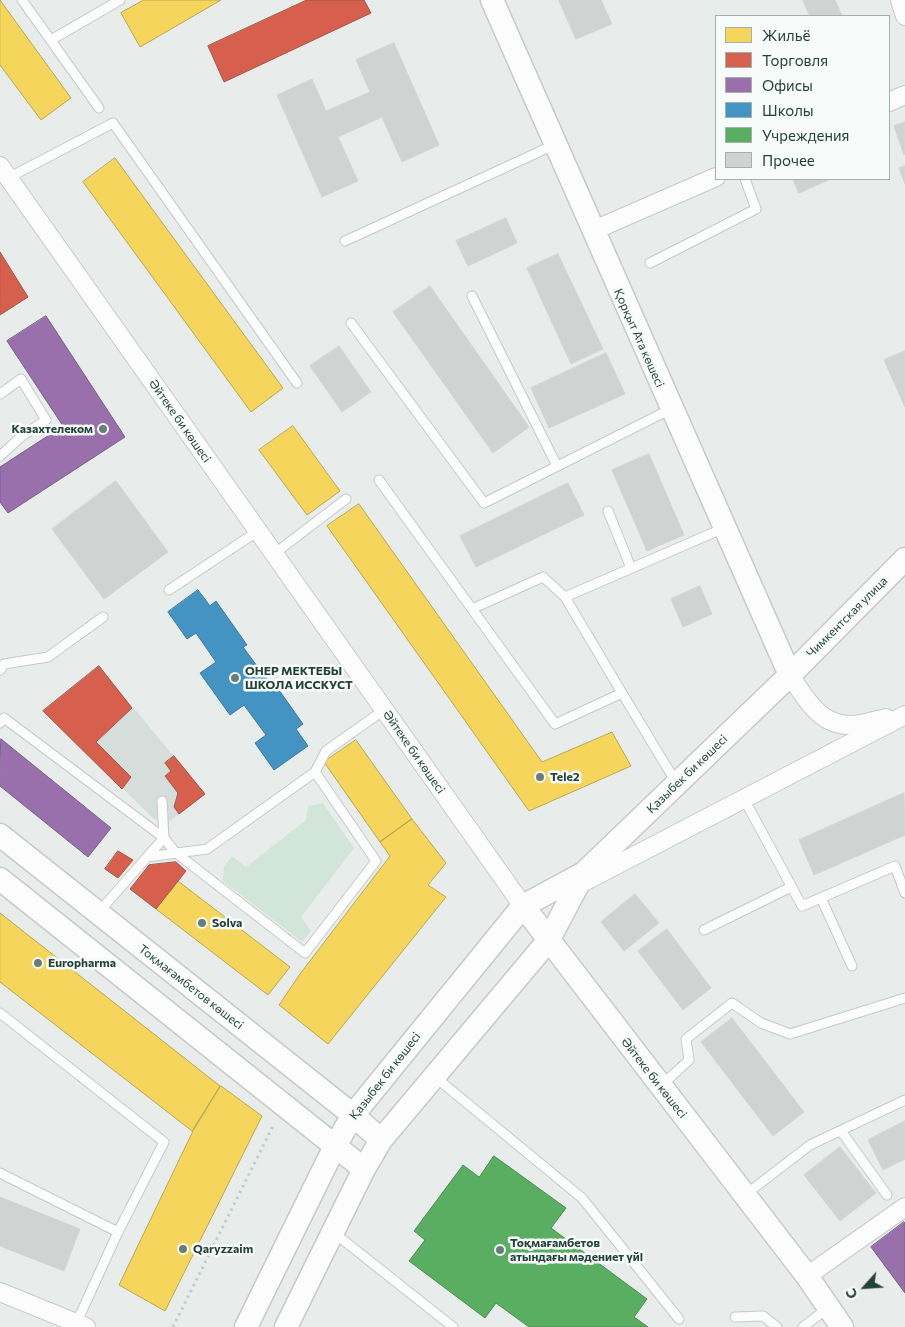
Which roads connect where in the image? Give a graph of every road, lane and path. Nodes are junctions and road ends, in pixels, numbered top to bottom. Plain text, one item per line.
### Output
1 (22, 0) edge
2 (120, 0) edge
3 (492, 0) edge
4 (900, 0) edge
5 (905, 16) edge
6 (51, 40) junction
7 (905, 95) edge
8 (890, 102) edge
9 (99, 108) dead end
10 (554, 145) junction
11 (3, 176) edge
12 (715, 177) edge
13 (745, 180) edge
14 (592, 231) junction
15 (345, 241) dead end
16 (650, 263) dead end
17 (472, 296) dead end
18 (351, 323) dead end
19 (297, 383) dead end
20 (0, 394) edge
21 (671, 409) junction
22 (0, 456) edge
23 (557, 466) junction
24 (379, 480) dead end
25 (346, 499) dead end
26 (608, 511) dead end
27 (724, 528) junction
28 (258, 531) junction
29 (274, 554) junction
30 (905, 559) edge
31 (632, 568) junction
32 (169, 590) dead end
33 (565, 597) junction
34 (472, 609) junction
35 (104, 617) dead end
36 (0, 670) edge
37 (790, 676) junction
38 (622, 693) junction
39 (384, 710) junction
40 (905, 714) edge
41 (0, 722) edge
42 (314, 772) junction
43 (677, 784) junction
44 (744, 799) junction
45 (162, 801) dead end
46 (0, 835) edge
47 (164, 838) junction
48 (176, 853) junction
49 (147, 857) junction
50 (0, 879) edge
51 (581, 879) junction
52 (791, 887) junction
53 (905, 892) edge
54 (821, 898) junction
55 (523, 906) junction
56 (98, 913) junction
57 (704, 930) dead end
58 (548, 940) junction
59 (852, 966) dead end
60 (905, 998) edge
61 (0, 1013) edge
62 (433, 1076) junction
63 (661, 1086) junction
64 (905, 1100) edge
65 (284, 1106) junction
66 (353, 1115) junction
67 (841, 1131) junction
68 (380, 1140) junction
69 (335, 1146) junction
70 (364, 1169) junction
71 (0, 1173) edge
72 (745, 1195) junction
73 (887, 1195) dead end
74 (905, 1207) edge
75 (118, 1232) junction
76 (333, 1232) junction
77 (807, 1276) junction
78 (0, 1292) edge
79 (829, 1307) junction
80 (736, 1317) dead end
81 (679, 1319) dead end
82 (79, 1326) edge
83 (173, 1327) edge
84 (246, 1327) edge
85 (286, 1327) edge
86 (453, 1327) edge
87 (777, 1327) edge
88 (803, 1327) edge
89 (842, 1327) edge

1 - 6 lane
2 - 6 lane
3 - 10 street, Қорқыт Ата көшесі
4 - 5 street
6 - 9 lane
7 - 8 street
10 - 14 street, Қорқыт Ата көшесі
10 - 15 lane
11 - 19 lane
11 - 28 street, Әйтеке би көшесі
12 - 14 street
13 - 16 lane
14 - 21 street, Қорқыт Ата көшесі
17 - 23 lane
18 - 23 lane
20 - 22 lane
21 - 23 lane
21 - 27 street, Қорқыт Ата көшесі
24 - 34 lane
25 - 29 lane
26 - 31 lane
27 - 31 lane
27 - 37 street, Қорқыт Ата көшесі
28 - 29 street, Әйтеке би көшесі
28 - 32 lane
29 - 39 street, Әйтеке би көшесі
30 - 37 street, Чимкентская улица
31 - 33 lane
33 - 34 lane
33 - 38 lane
34 - 38 lane
35 - 36 lane
37 - 40 street
37 - 43 street, Қазыбек би көшесі
38 - 43 lane
39 - 42 lane
39 - 55 street, Әйтеке би көшесі
40 - 44 street
41 - 47 lane
42 - 48 lane
42 - 48 lane
43 - 51 street, Қазыбек би көшесі
44 - 51 street
44 - 52 lane
45 - 47 lane
46 - 56 street, Тоқмағамбетов көшесі
47 - 48 lane
47 - 49 lane
48 - 49 lane
49 - 56 lane
50 - 65 street
51 - 55 street, Қазыбек би көшесі
51 - 58 street, Қазыбек би көшесі
52 - 54 lane
52 - 57 lane
53 - 54 lane
54 - 59 lane
55 - 58 street, Әйтеке би көшесі
55 - 66 street, Қазыбек би көшесі
56 - 66 street, Тоқмағамбетов көшесі
58 - 62 street, Қазыбек би көшесі
58 - 63 street, Әйтеке би көшесі
60 - 63 lane
61 - 75 lane
62 - 68 street, Қазыбек би көшесі
62 - 81 lane
63 - 72 street, Әйтеке би көшесі
64 - 67 lane
65 - 69 street
65 - 83 path
66 - 68 street, Тоқмағамбетов көшесі
66 - 69 street, Қазыбек би көшесі
67 - 72 lane
67 - 73 lane
68 - 70 street, Қазыбек би көшесі
69 - 70 street
69 - 84 street, Қазыбек би көшесі
70 - 76 street, Қазыбек би көшесі
71 - 75 lane
72 - 77 street, Әйтеке би көшесі
74 - 77 street
75 - 82 lane
76 - 85 street, Қазыбек би көшесі
76 - 86 lane
77 - 79 street, Әйтеке би көшесі
78 - 82 street
79 - 88 lane
79 - 89 street, Әйтеке би көшесі
80 - 87 lane

